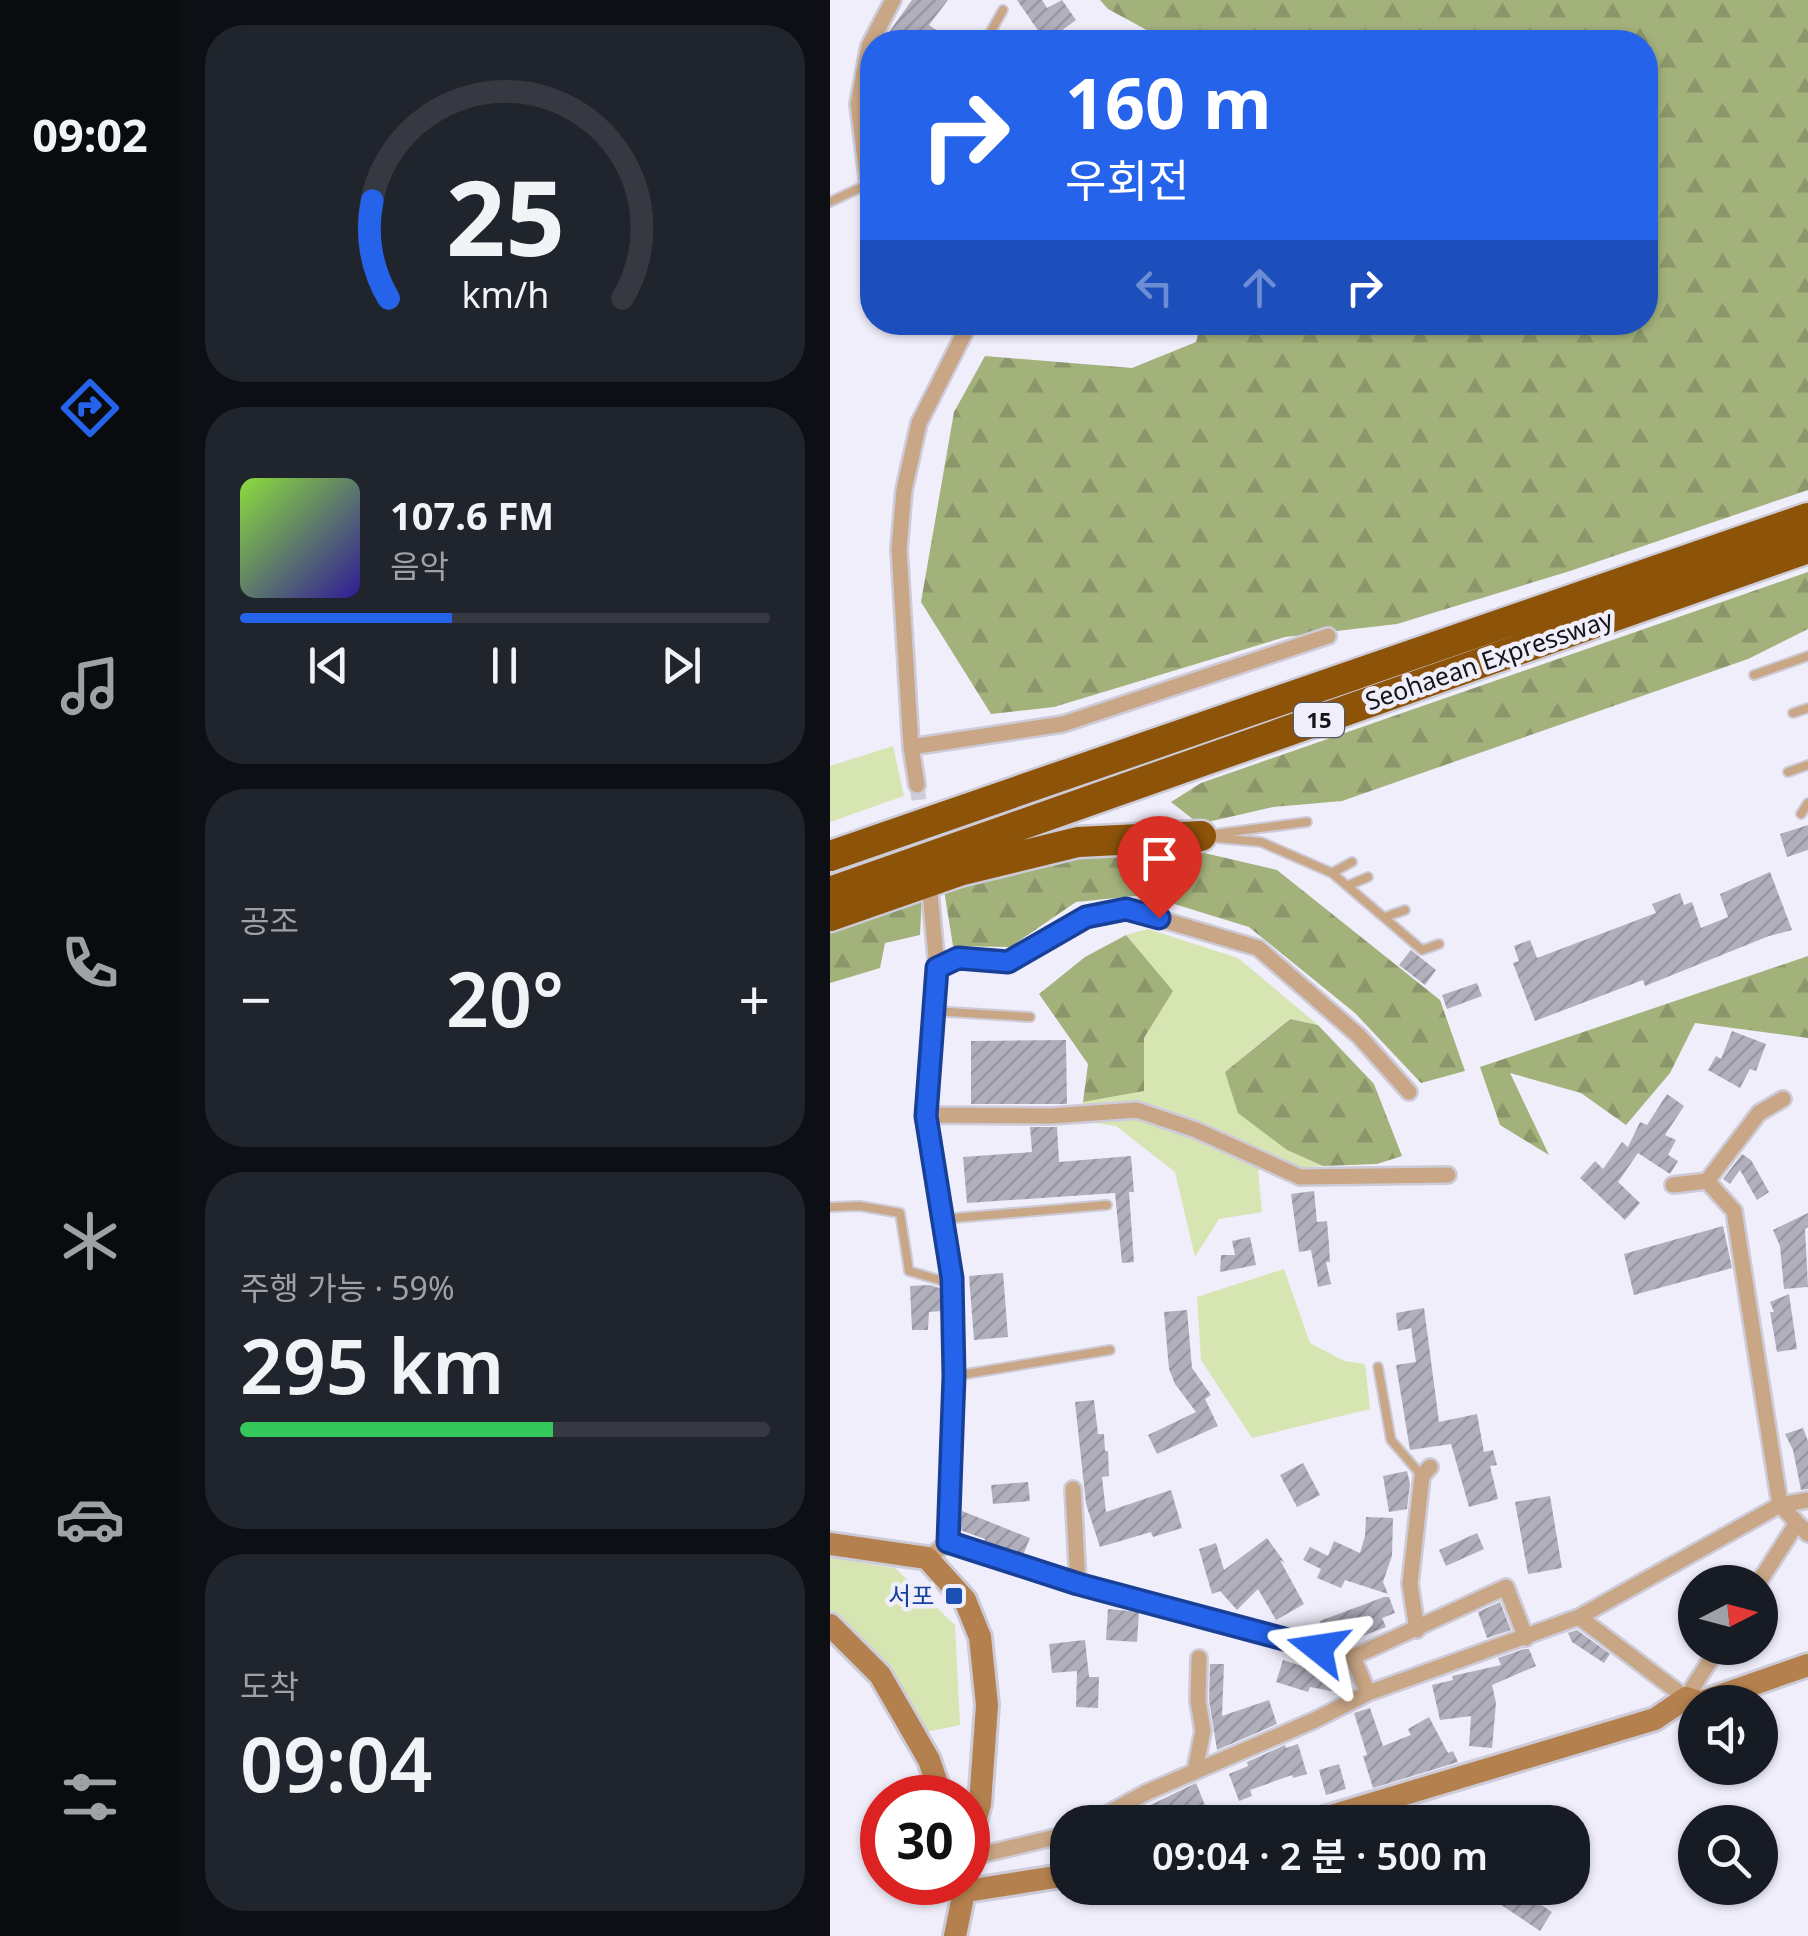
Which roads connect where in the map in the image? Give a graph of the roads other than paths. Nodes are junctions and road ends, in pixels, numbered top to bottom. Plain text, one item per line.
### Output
1 (893, 0) edge
2 (1003, 10) dead end
3 (877, 30) edge
4 (992, 30) edge
5 (860, 190) edge
6 (830, 202) edge
7 (963, 335) edge
8 (1808, 518) edge
9 (1808, 548) edge
10 (1328, 636) dead end
11 (1808, 656) edge
12 (1754, 675) dead end
13 (1808, 708) edge
14 (1793, 714) dead end
15 (911, 747) junction
16 (1808, 765) edge
17 (1788, 772) dead end
18 (917, 785) tunnel mouth
19 (1808, 803) edge
20 (1801, 814) dead end
21 (1306, 822) dead end
22 (1200, 836) junction
23 (830, 856) edge
24 (1352, 862) dead end
25 (1332, 872) junction
26 (1368, 878) dead end
27 (1348, 884) junction
28 (830, 892) edge
29 (930, 892) dead end
30 (1405, 910) dead end
31 (830, 916) edge
32 (1385, 917) junction
33 (1439, 944) dead end
34 (937, 968) junction
35 (934, 1011) junction
36 (1030, 1017) dead end
37 (1409, 1092) dead end
38 (1782, 1098) dead end
39 (926, 1116) junction
40 (1448, 1175) dead end
41 (1706, 1181) junction
42 (1673, 1184) dead end
43 (1107, 1205) dead end
44 (830, 1207) edge
45 (943, 1219) junction
46 (952, 1284) junction
47 (1110, 1350) dead end
48 (1378, 1367) dead end
49 (954, 1376) junction
50 (1426, 1471) joint
51 (1073, 1489) dead end
52 (1808, 1500) edge
53 (1780, 1505) junction
54 (1803, 1529) edge
55 (948, 1542) junction
56 (830, 1544) edge
57 (927, 1558) junction
58 (1774, 1565) edge
59 (1078, 1584) junction
60 (1579, 1616) junction
61 (830, 1625) edge
62 (1416, 1630) junction
63 (1526, 1638) junction
64 (1352, 1657) junction
65 (1198, 1658) dead end
66 (1808, 1665) edge
67 (1745, 1685) edge
68 (1678, 1689) edge
69 (1368, 1693) junction
70 (1678, 1709) edge
71 (1195, 1770) junction
72 (934, 1775) edge
73 (982, 1775) edge
74 (1123, 1805) edge
75 (1367, 1805) edge
76 (1050, 1838) edge
77 (990, 1853) edge
78 (1050, 1877) edge
79 (990, 1884) edge
80 (963, 1905) edge
81 (956, 1936) edge

1 - 3 street
2 - 4 lane
5 - 6 lane
7 - 15 street
8 - 23 highway, Seohaean Expressway / 15
9 - 28 highway, Seohaean Expressway / 15
10 - 15 street
11 - 12 lane
13 - 14 lane
15 - 18 street
16 - 17 lane
19 - 20 lane
21 - 22 lane
22 - 25 lane
22 - 31 highway
24 - 25 lane
25 - 27 lane
26 - 27 lane
27 - 32 lane
29 - 34 street
30 - 32 lane
32 - 33 lane
34 - 35 street
34 - 37 street
35 - 36 lane
35 - 39 street
38 - 41 street
39 - 40 street
39 - 45 street
41 - 42 street
41 - 53 street
43 - 45 lane
44 - 46 lane
45 - 46 street
46 - 49 street
47 - 49 lane
48 - 50 lane
49 - 55 street
50 - 62 street
51 - 59 street
52 - 53 street
53 - 54 street
53 - 60 street
54 - 58 street
55 - 57 street
55 - 59 street
56 - 57 main road
57 - 73 main road
59 - 64 street
60 - 63 street
60 - 68 street
61 - 72 main road
62 - 63 street
62 - 64 street
63 - 69 street
64 - 69 street
65 - 71 street
66 - 67 main road
69 - 71 street
70 - 75 main road
71 - 74 street
76 - 77 street
78 - 79 main road
80 - 81 main road

